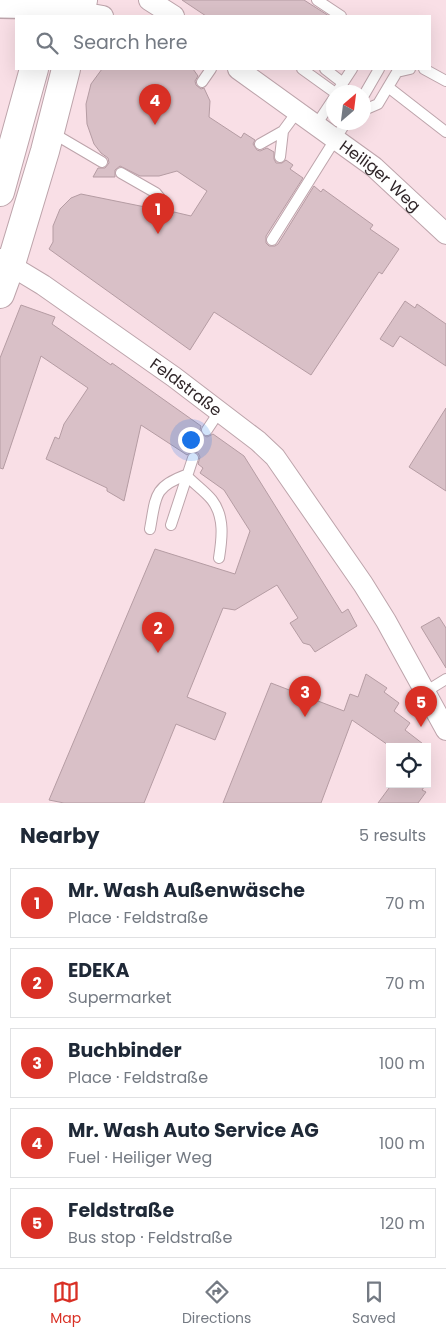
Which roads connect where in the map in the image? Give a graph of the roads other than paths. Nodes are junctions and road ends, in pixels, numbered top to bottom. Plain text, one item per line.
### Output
1 (150, 0) edge
2 (316, 0) edge
3 (0, 5) edge
4 (70, 8) edge
5 (172, 15) edge
6 (340, 15) edge
7 (34, 70) edge
8 (66, 70) edge
9 (210, 70) edge
10 (239, 70) edge
11 (304, 70) edge
12 (326, 70) edge
13 (351, 70) edge
14 (378, 70) edge
15 (406, 70) edge
16 (426, 70) edge
17 (446, 81) edge
18 (202, 82) dead end
19 (329, 85) edge
20 (335, 85) edge
21 (341, 85) edge
22 (370, 85) edge
23 (388, 87) junction
24 (371, 107) edge
25 (326, 110) edge
26 (297, 112) junction
27 (316, 124) junction
28 (326, 126) edge
29 (341, 130) edge
30 (283, 131) junction
31 (50, 132) junction
32 (446, 132) edge
33 (260, 144) dead end
34 (280, 157) dead end
35 (102, 162) dead end
36 (121, 173) dead end
37 (0, 192) edge
38 (167, 211) dead end
39 (445, 230) edge
40 (272, 240) dead end
41 (6, 262) edge
42 (0, 294) edge
43 (219, 412) junction
44 (206, 430) dead end
45 (193, 458) dead end
46 (186, 475) junction
47 (171, 525) dead end
48 (150, 529) dead end
49 (219, 558) dead end
50 (446, 679) edge
51 (425, 692) junction
52 (446, 730) edge

1 - 5 street
2 - 6 lane
3 - 4 street
7 - 37 main road
8 - 31 main road
9 - 18 lane
10 - 26 street, Heiliger Weg
11 - 19 lane
12 - 20 lane
13 - 21 lane
14 - 22 lane
15 - 23 lane
16 - 17 lane
23 - 24 lane
23 - 32 lane
25 - 27 lane
26 - 27 street, Heiliger Weg
26 - 30 lane
27 - 28 street, Heiliger Weg
29 - 39 street, Heiliger Weg
29 - 40 lane
30 - 33 lane
30 - 34 lane
31 - 35 lane
31 - 41 main road
36 - 38 lane
41 - 42 main road
41 - 43 street, Feldstraße
43 - 44 lane
43 - 51 street, Feldstraße
45 - 46 lane
46 - 47 lane
46 - 48 lane
46 - 49 lane
50 - 51 lane
51 - 52 street, Feldstraße

